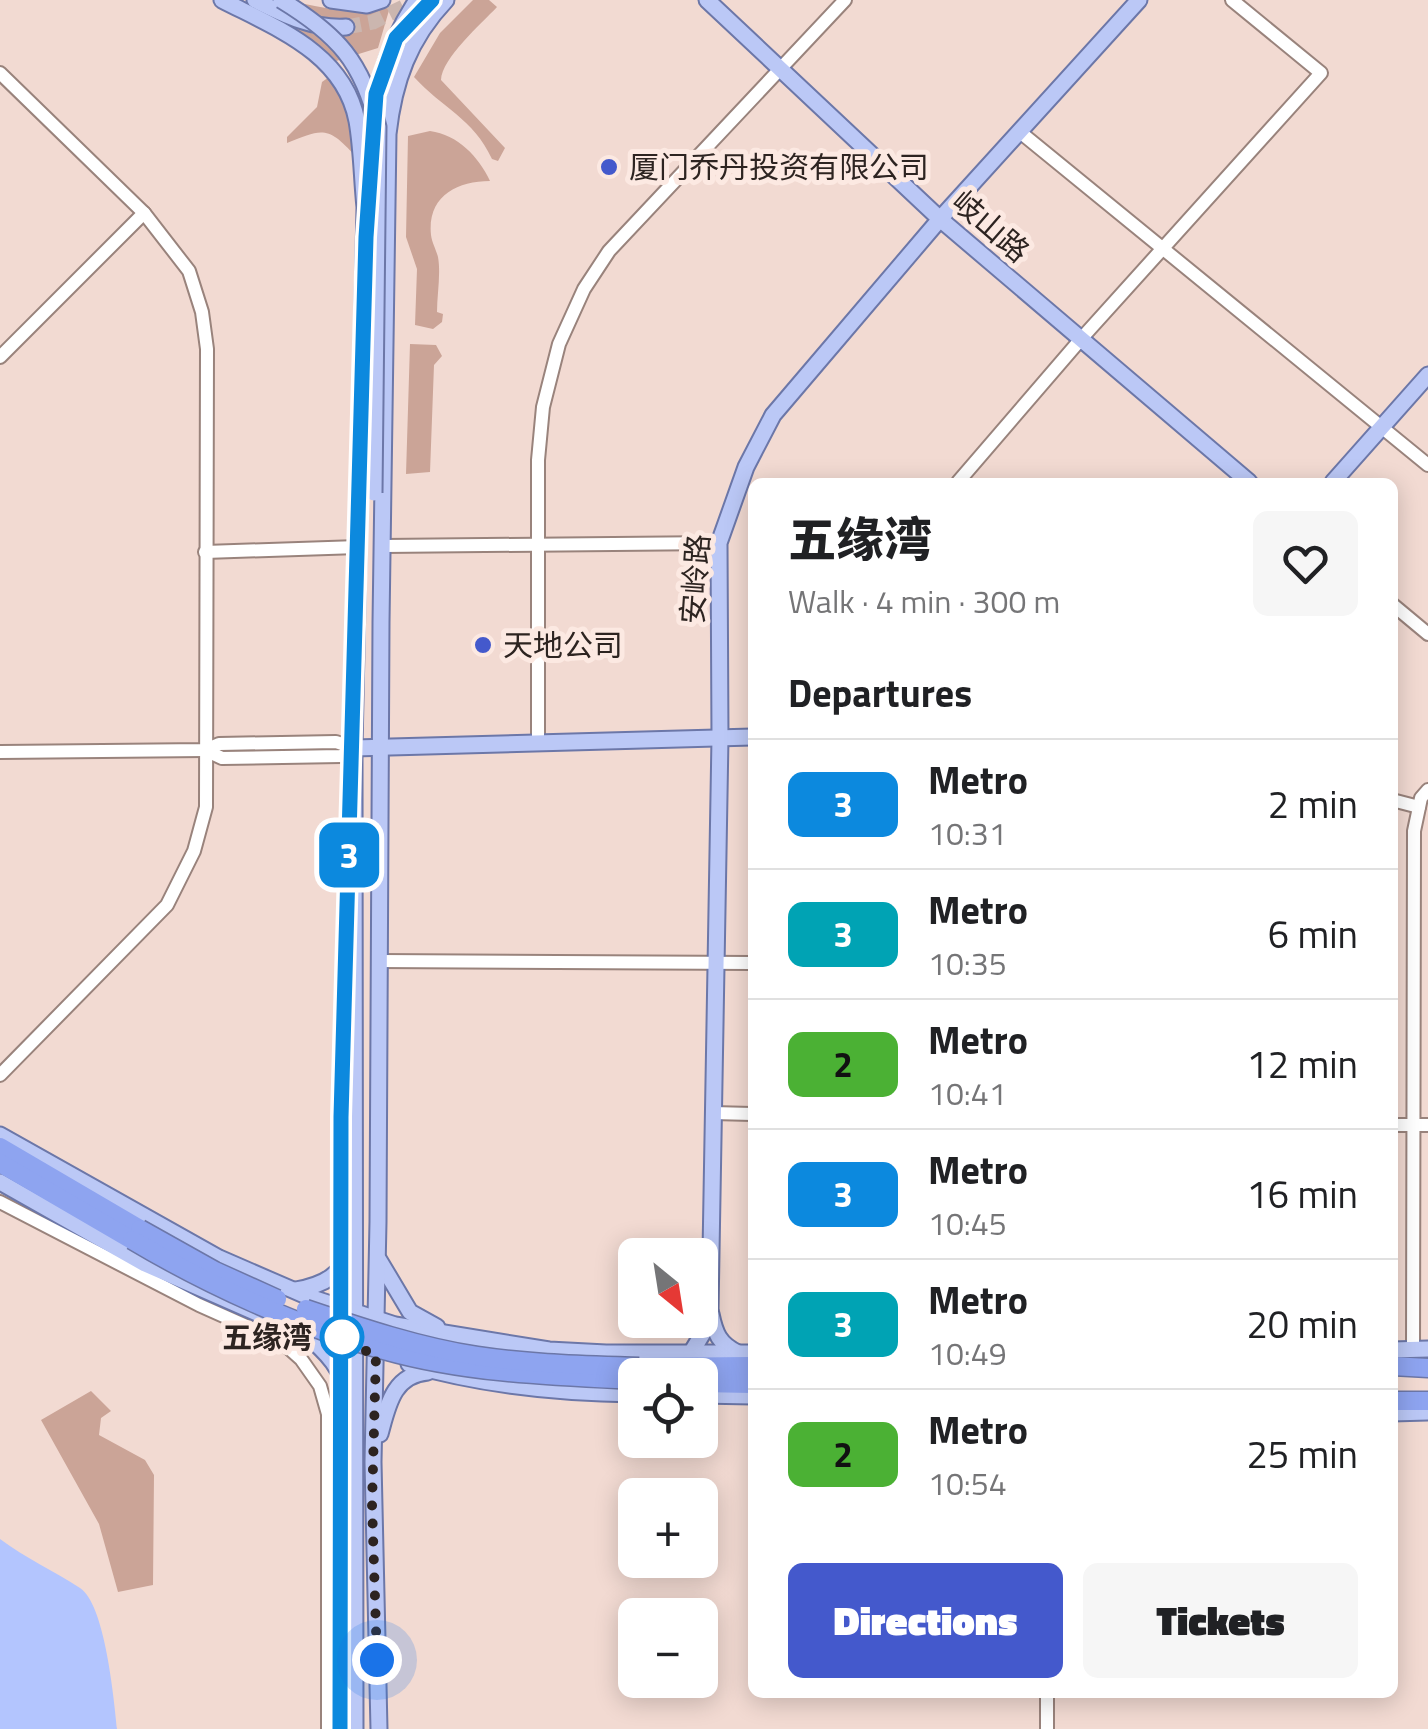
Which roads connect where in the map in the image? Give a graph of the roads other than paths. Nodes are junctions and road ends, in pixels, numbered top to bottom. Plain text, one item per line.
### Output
1 (222, 0) edge
2 (255, 0) edge
3 (282, 0) edge
4 (330, 0) edge
5 (382, 0) edge
6 (417, 0) edge
7 (446, 0) edge
8 (707, 0) edge
9 (845, 0) edge
10 (1139, 0) edge
11 (1232, 0) edge
12 (346, 27) tunnel mouth
13 (778, 70) junction
14 (0, 72) edge
15 (1020, 132) junction
16 (365, 207) junction
17 (144, 213) junction
18 (940, 220) junction
19 (1163, 248) junction
20 (1081, 339) junction
21 (0, 356) edge
22 (1428, 375) edge
23 (1381, 426) junction
24 (1428, 465) edge
25 (961, 478) edge
26 (1244, 478) edge
27 (1336, 478) edge
28 (719, 543) junction
29 (384, 546) junction
30 (538, 546) junction
31 (358, 547) junction
32 (204, 552) junction
33 (1398, 609) edge
34 (381, 623) junction
35 (1428, 634) edge
36 (748, 737) edge
37 (720, 738) junction
38 (538, 742) junction
39 (380, 746) junction
40 (354, 748) junction
41 (205, 750) junction
42 (0, 752) edge
43 (1428, 790) edge
44 (1398, 802) edge
45 (1419, 808) junction
46 (378, 961) junction
47 (716, 963) junction
48 (748, 963) edge
49 (0, 1075) edge
50 (713, 1113) junction
51 (748, 1114) edge
52 (1398, 1125) edge
53 (1428, 1125) edge
54 (1413, 1126) junction
55 (5, 1142) edge
56 (0, 1163) edge
57 (0, 1180) edge
58 (0, 1202) edge
59 (356, 1233) junction
60 (130, 1234) junction
61 (711, 1238) edge
62 (377, 1257) junction
63 (294, 1291) junction
64 (356, 1312) junction
65 (376, 1318) junction
66 (300, 1331) junction
67 (464, 1337) junction
68 (718, 1337) edge
69 (700, 1338) edge
70 (356, 1348) junction
71 (1423, 1351) edge
72 (691, 1352) junction
73 (1398, 1352) edge
74 (745, 1353) edge
75 (376, 1354) junction
76 (748, 1366) edge
77 (1398, 1366) edge
78 (718, 1368) edge
79 (1428, 1368) edge
80 (435, 1372) junction
81 (618, 1372) edge
82 (718, 1383) edge
83 (748, 1384) edge
84 (618, 1394) edge
85 (718, 1395) edge
86 (748, 1396) edge
87 (1398, 1401) edge
88 (1428, 1402) edge
89 (1428, 1412) edge
90 (1398, 1413) edge
91 (354, 1456) junction
92 (373, 1462) junction
93 (1047, 1698) edge
94 (328, 1729) edge
95 (355, 1729) edge
96 (378, 1729) edge
97 (1047, 1729) edge

1 - 16 main road
2 - 12 main road
3 - 34 main road, bridge
4 - 5 main road
6 - 16 main road
7 - 29 main road
8 - 13 main road, 岐山路
9 - 13 street
10 - 15 main road, 安岭路
11 - 19 street
13 - 18 main road, 岐山路
13 - 30 street
14 - 17 street
15 - 18 main road, 安岭路
15 - 19 street
16 - 31 main road
17 - 21 street
17 - 32 street
18 - 20 main road, 岐山路
18 - 28 main road, 安岭路
19 - 20 street
19 - 23 street
20 - 25 street
20 - 26 main road, 岐山路
22 - 23 main road
23 - 24 street
23 - 27 main road
28 - 30 street
28 - 37 main road, 安岭路
29 - 30 street
29 - 34 main road
30 - 38 street
31 - 32 street
31 - 40 main road
32 - 41 street
33 - 35 street
34 - 39 main road
36 - 37 main road
37 - 38 main road
37 - 47 main road, 安岭路
38 - 39 main road
39 - 40 main road
39 - 46 main road
40 - 41 street
40 - 59 main road
41 - 42 street
41 - 49 street
43 - 45 street
44 - 45 street
45 - 54 street
46 - 47 street
46 - 62 main road
47 - 48 street
47 - 50 main road, 安岭路
50 - 51 street
50 - 61 main road, 安岭路
52 - 54 street
53 - 54 street
54 - 71 street
55 - 60 highway
55 - 63 main road
56 - 60 highway
57 - 60 highway
57 - 66 main road
58 - 94 street
59 - 63 main road
59 - 64 main road
60 - 81 highway, bridge
62 - 65 main road
62 - 67 main road
63 - 64 main road
64 - 65 main road
64 - 70 main road
65 - 67 main road
65 - 75 main road
66 - 70 main road
66 - 91 main road
67 - 72 main road
68 - 74 main road
69 - 72 main road
70 - 75 main road
70 - 91 main road
71 - 73 highway
72 - 74 main road
75 - 80 main road
75 - 92 main road
76 - 78 highway
77 - 79 highway
80 - 84 main road
80 - 92 main road
82 - 83 highway
85 - 86 main road
87 - 88 highway
89 - 90 main road
91 - 95 main road
92 - 96 main road
93 - 97 street

